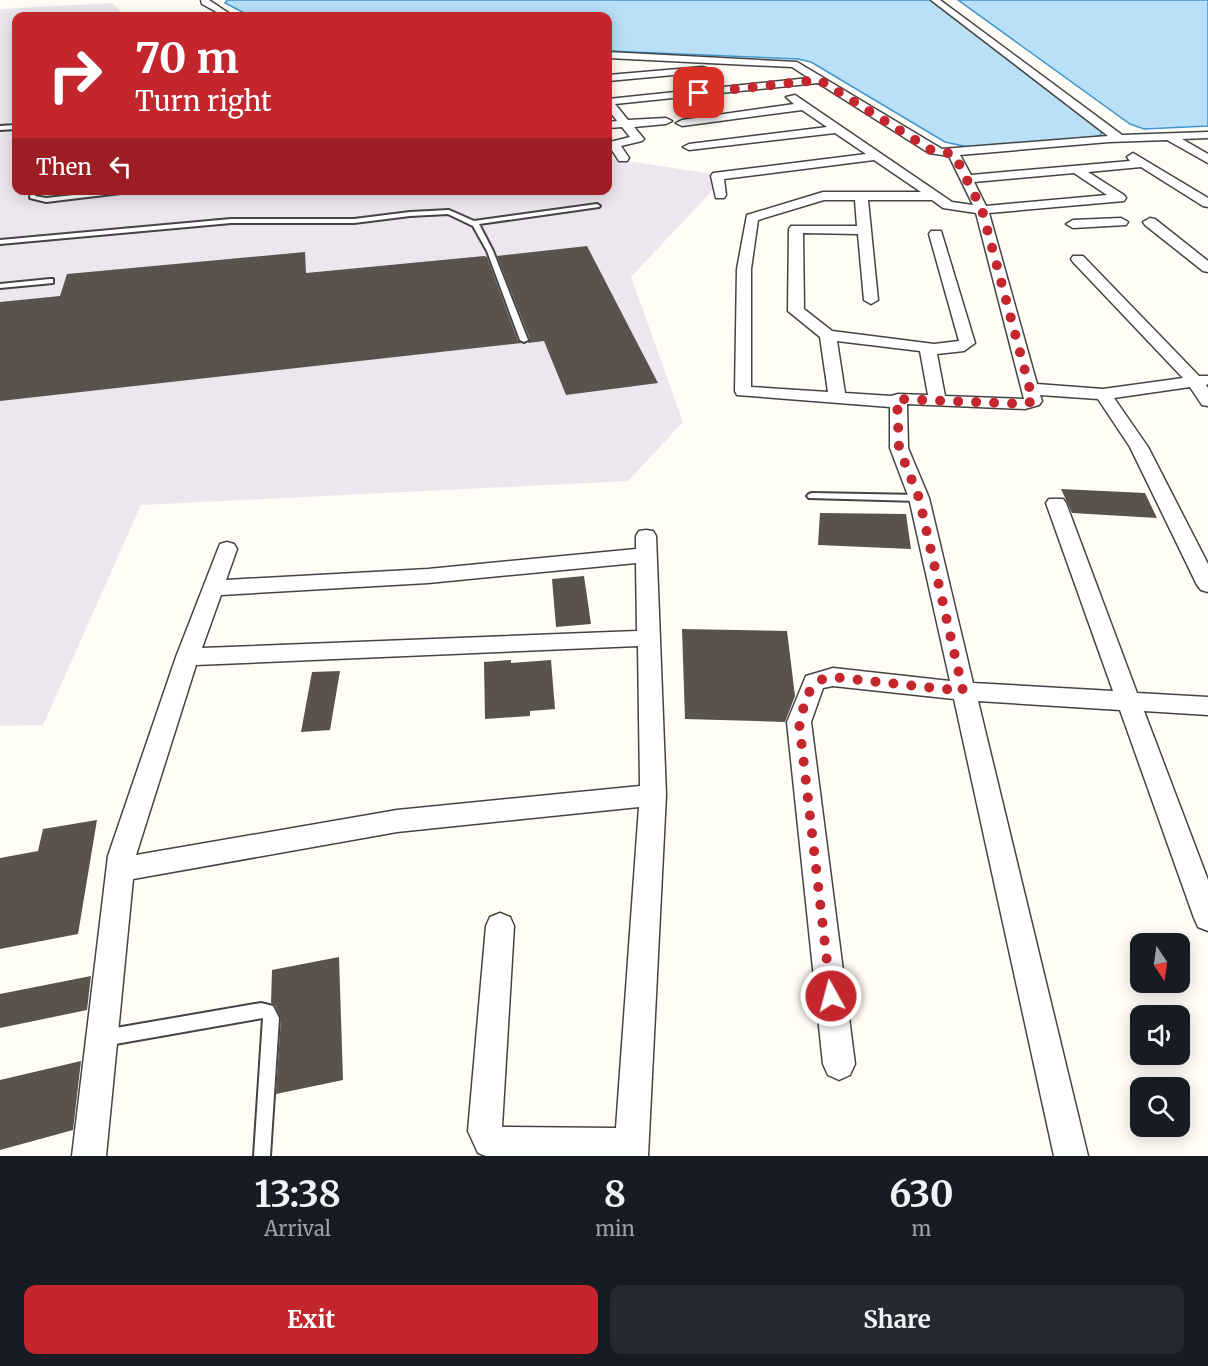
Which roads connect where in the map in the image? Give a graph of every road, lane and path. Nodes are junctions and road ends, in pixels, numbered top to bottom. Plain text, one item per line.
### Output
1 (205, 0) edge
2 (935, 0) edge
3 (222, 12) edge
4 (612, 55) edge
5 (715, 60) junction
6 (723, 68) junction
7 (612, 78) edge
8 (819, 80) junction
9 (745, 88) junction
10 (792, 97) dead end
11 (612, 103) edge
12 (805, 106) junction
13 (612, 108) edge
14 (666, 121) dead end
15 (682, 123) dead end
16 (626, 124) junction
17 (612, 125) edge
18 (837, 129) junction
19 (1206, 136) edge
20 (1171, 138) junction
21 (1120, 139) junction
22 (1104, 140) junction
23 (689, 147) dead end
24 (954, 154) junction
25 (875, 156) junction
26 (623, 158) dead end
27 (1208, 159) edge
28 (1143, 163) junction
29 (1076, 169) junction
30 (966, 179) junction
31 (33, 195) edge
32 (94, 195) edge
33 (720, 195) dead end
34 (861, 196) junction
35 (932, 196) junction
36 (1208, 203) edge
37 (1056, 204) junction
38 (597, 206) dead end
39 (982, 210) junction
40 (1121, 222) dead end
41 (1150, 222) dead end
42 (475, 224) junction
43 (865, 230) junction
44 (936, 234) dead end
45 (0, 242) edge
46 (1208, 247) edge
47 (1184, 248) junction
48 (1078, 259) dead end
49 (1208, 268) edge
50 (50, 281) dead end
51 (0, 286) edge
52 (871, 300) dead end
53 (828, 335) junction
54 (524, 340) dead end
55 (931, 348) junction
56 (1202, 381) edge
57 (1030, 389) junction
58 (1103, 394) junction
59 (837, 399) junction
60 (937, 399) junction
61 (1208, 401) edge
62 (897, 402) junction
63 (812, 496) dead end
64 (919, 498) junction
65 (1056, 503) dead end
66 (227, 549) dead end
67 (1208, 585) edge
68 (213, 588) junction
69 (650, 638) junction
70 (188, 657) junction
71 (963, 691) junction
72 (1127, 701) junction
73 (1208, 706) edge
74 (653, 795) junction
75 (119, 870) junction
76 (1208, 918) edge
77 (500, 926) dead end
78 (101, 1038) junction
79 (839, 1064) dead end
80 (632, 1151) edge
81 (89, 1156) edge
82 (262, 1156) edge
83 (1071, 1156) edge

1 - 3 street
2 - 21 street
4 - 5 street
5 - 6 street
5 - 8 street
6 - 7 street
6 - 9 street
8 - 9 street
8 - 24 street
9 - 11 street
10 - 12 street
12 - 15 street
12 - 18 street
13 - 16 street
14 - 16 street
16 - 17 street
16 - 26 street
18 - 23 street
18 - 25 street
19 - 20 street
20 - 21 street
20 - 27 street
21 - 22 street
22 - 24 street
22 - 28 street
24 - 30 street
25 - 33 street
25 - 35 street
28 - 29 street
28 - 36 street
29 - 30 street
29 - 37 street
30 - 39 street
31 - 32 lane
34 - 35 street
34 - 43 street
34 - 59 street
35 - 39 street
37 - 39 street
37 - 40 street
38 - 42 lane
39 - 57 street
41 - 47 street
42 - 45 lane
42 - 54 lane
43 - 52 street
43 - 53 street
44 - 55 street
46 - 47 street
47 - 49 street
48 - 56 street
50 - 51 lane
53 - 55 street
53 - 59 street
55 - 60 street
56 - 58 street
56 - 61 street
57 - 58 street
57 - 60 street
58 - 67 street
59 - 62 street
60 - 62 street
62 - 64 street
63 - 64 lane
64 - 71 street
65 - 72 street
66 - 68 street
68 - 69 street
68 - 70 street
69 - 70 street
69 - 74 street
70 - 75 street
71 - 72 street
71 - 79 street
71 - 83 street
72 - 73 street
72 - 76 street
74 - 75 street
74 - 80 street
75 - 78 street
77 - 80 street
78 - 81 street
78 - 82 lane

